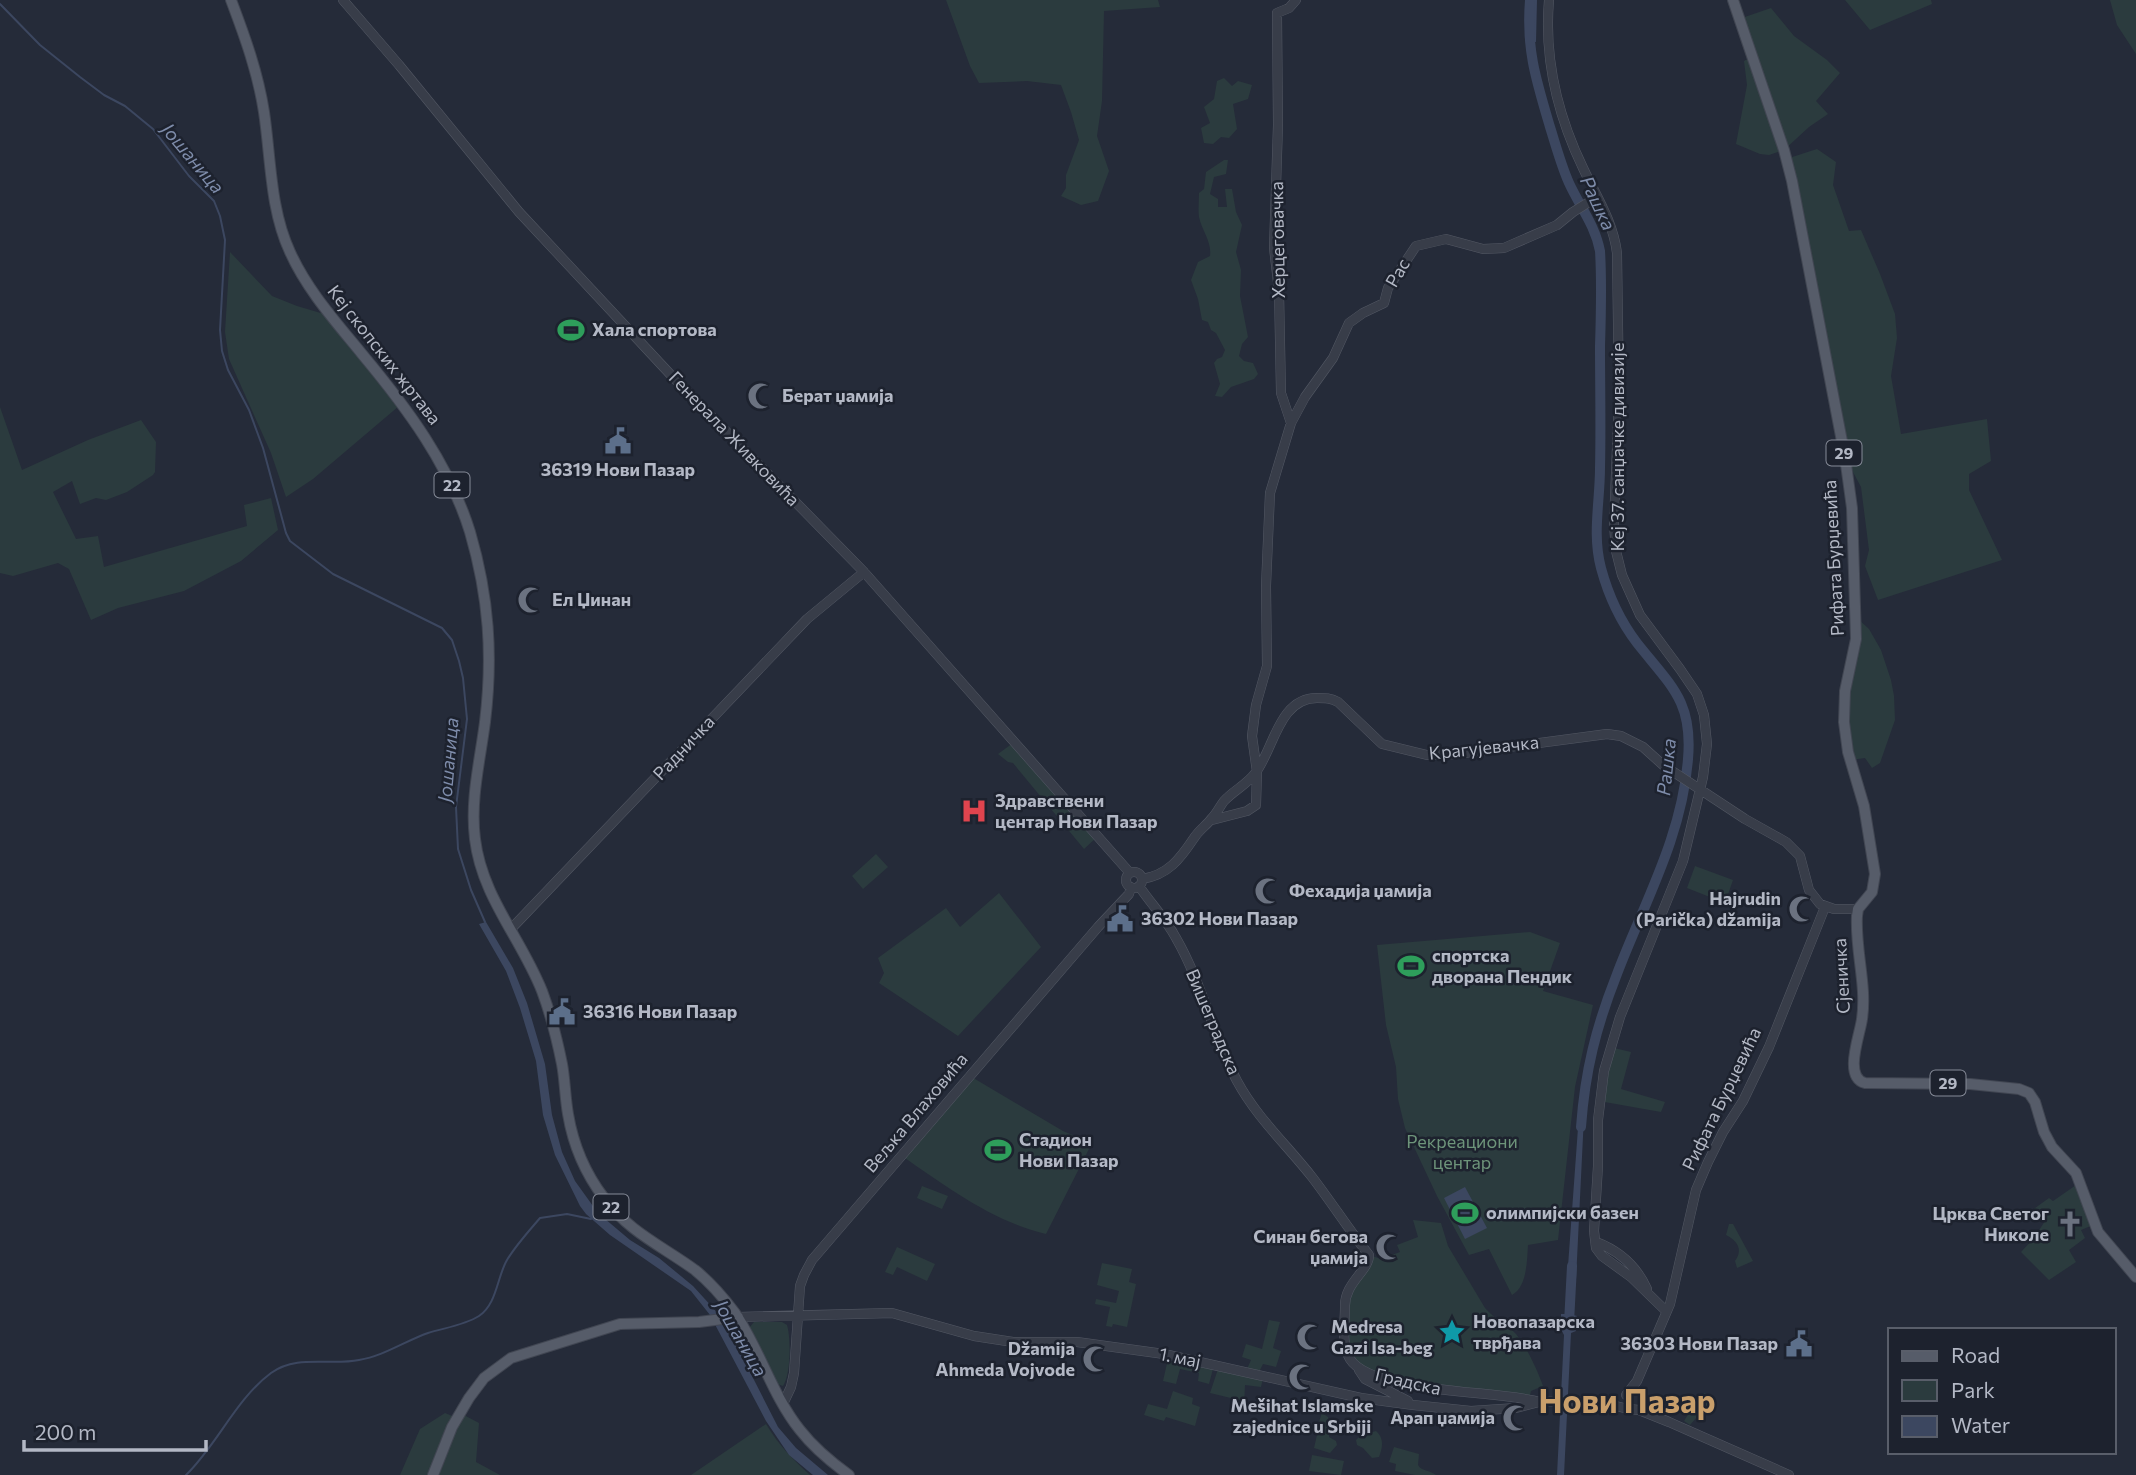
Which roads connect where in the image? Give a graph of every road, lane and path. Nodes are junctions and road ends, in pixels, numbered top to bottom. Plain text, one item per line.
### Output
1 (231, 0) edge
2 (342, 0) edge
3 (1296, 0) edge
4 (1549, 0) edge
5 (1733, 0) edge
6 (1595, 198) junction
7 (1291, 424) junction
8 (864, 572) junction
9 (1257, 772) junction
10 (1697, 786) junction
11 (1212, 820) junction
12 (1137, 884) junction
13 (1825, 907) junction
14 (1858, 909) junction
15 (510, 930) junction
16 (1369, 1255) joint
17 (2136, 1277) edge
18 (1667, 1311) junction
19 (737, 1317) junction
20 (797, 1317) junction
21 (1381, 1383) junction
22 (1540, 1402) junction
23 (1628, 1402) junction
24 (783, 1404) junction
25 (1413, 1405) junction
26 (433, 1475) edge
27 (849, 1475) edge
28 (1789, 1475) edge

1 - 15 main road, Кеј скопских жртава / 22
2 - 8 street, Генерала Живковића
3 - 7 street, Херцеговачка
4 - 6 street, Кеј 37. санџачке дивизије
5 - 14 main road, Рифата Бурџевића / 29
6 - 7 street, Рас
6 - 10 street, Кеј 37. санџачке дивизије
7 - 9 street
8 - 12 street, Генерала Живковића
8 - 15 street, Радничка
9 - 10 street, Крагујевачка
9 - 11 street
9 - 11 street
10 - 13 street, Крагујевачка
10 - 18 street, Кеј 37. санџачке дивизије
11 - 12 street
12 - 16 street, Вишеградска
12 - 20 street, Вељка Влаховића
13 - 14 street
13 - 18 street, Рифата Бурџевића
14 - 17 main road, Сјеничка / 29
15 - 19 main road, Кеј скопских жртава / 22
16 - 21 street, Градска
18 - 23 street, Рифата Бурџевића
19 - 20 street
19 - 24 main road, 22
19 - 26 main road
20 - 24 street, Вељка Влаховића
20 - 25 street, 1. мај
21 - 22 street, Градска
21 - 25 street
22 - 23 street, 1. мај
22 - 25 street, 1. мај
23 - 28 street, 1. мај
24 - 27 main road, 22

